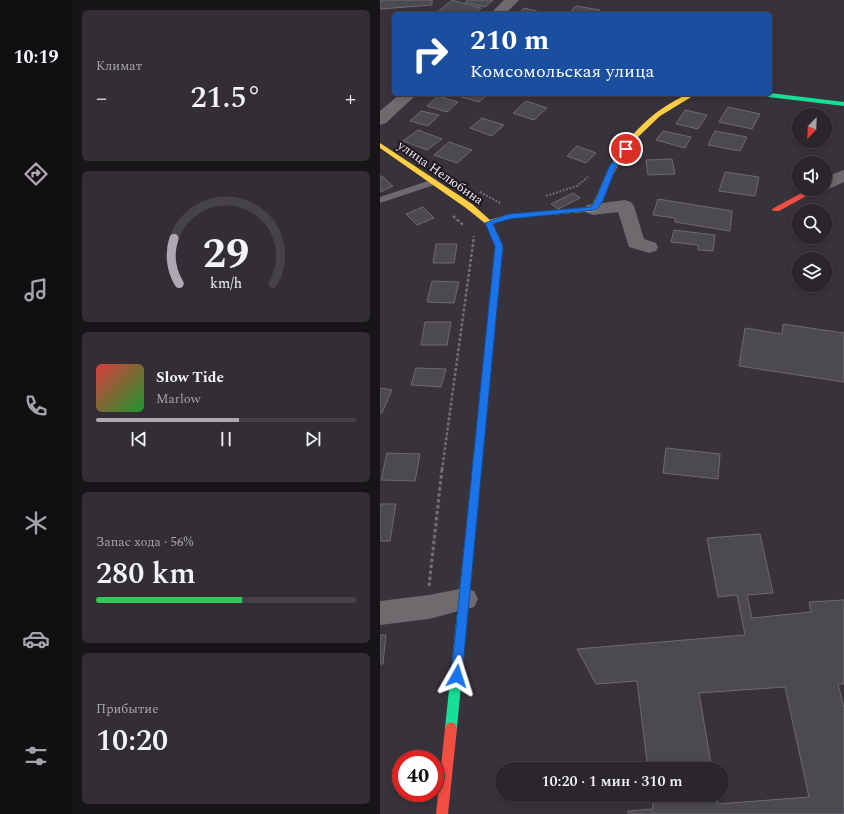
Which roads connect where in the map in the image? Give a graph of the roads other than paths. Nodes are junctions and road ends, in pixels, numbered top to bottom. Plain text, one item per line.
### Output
1 (512, 0) edge
2 (499, 12) edge
3 (407, 96) edge
4 (684, 96) edge
5 (772, 96) edge
6 (844, 104) edge
7 (380, 120) edge
8 (380, 145) edge
9 (844, 175) edge
10 (832, 181) edge
11 (434, 182) junction
12 (801, 196) edge
13 (380, 200) edge
14 (593, 209) junction
15 (776, 209) dead end
16 (489, 223) junction
17 (649, 247) dead end
18 (465, 599) junction
19 (380, 613) edge
20 (442, 814) edge

1 - 2 street
3 - 7 street
4 - 14 street
5 - 6 street
8 - 11 street, улица Нелюбина
9 - 10 street
11 - 13 lane
11 - 16 street, улица Нелюбина
12 - 15 street
14 - 16 street
14 - 17 street
16 - 18 street, улица Нелюбина
18 - 19 street
18 - 20 street, улица Нелюбина

